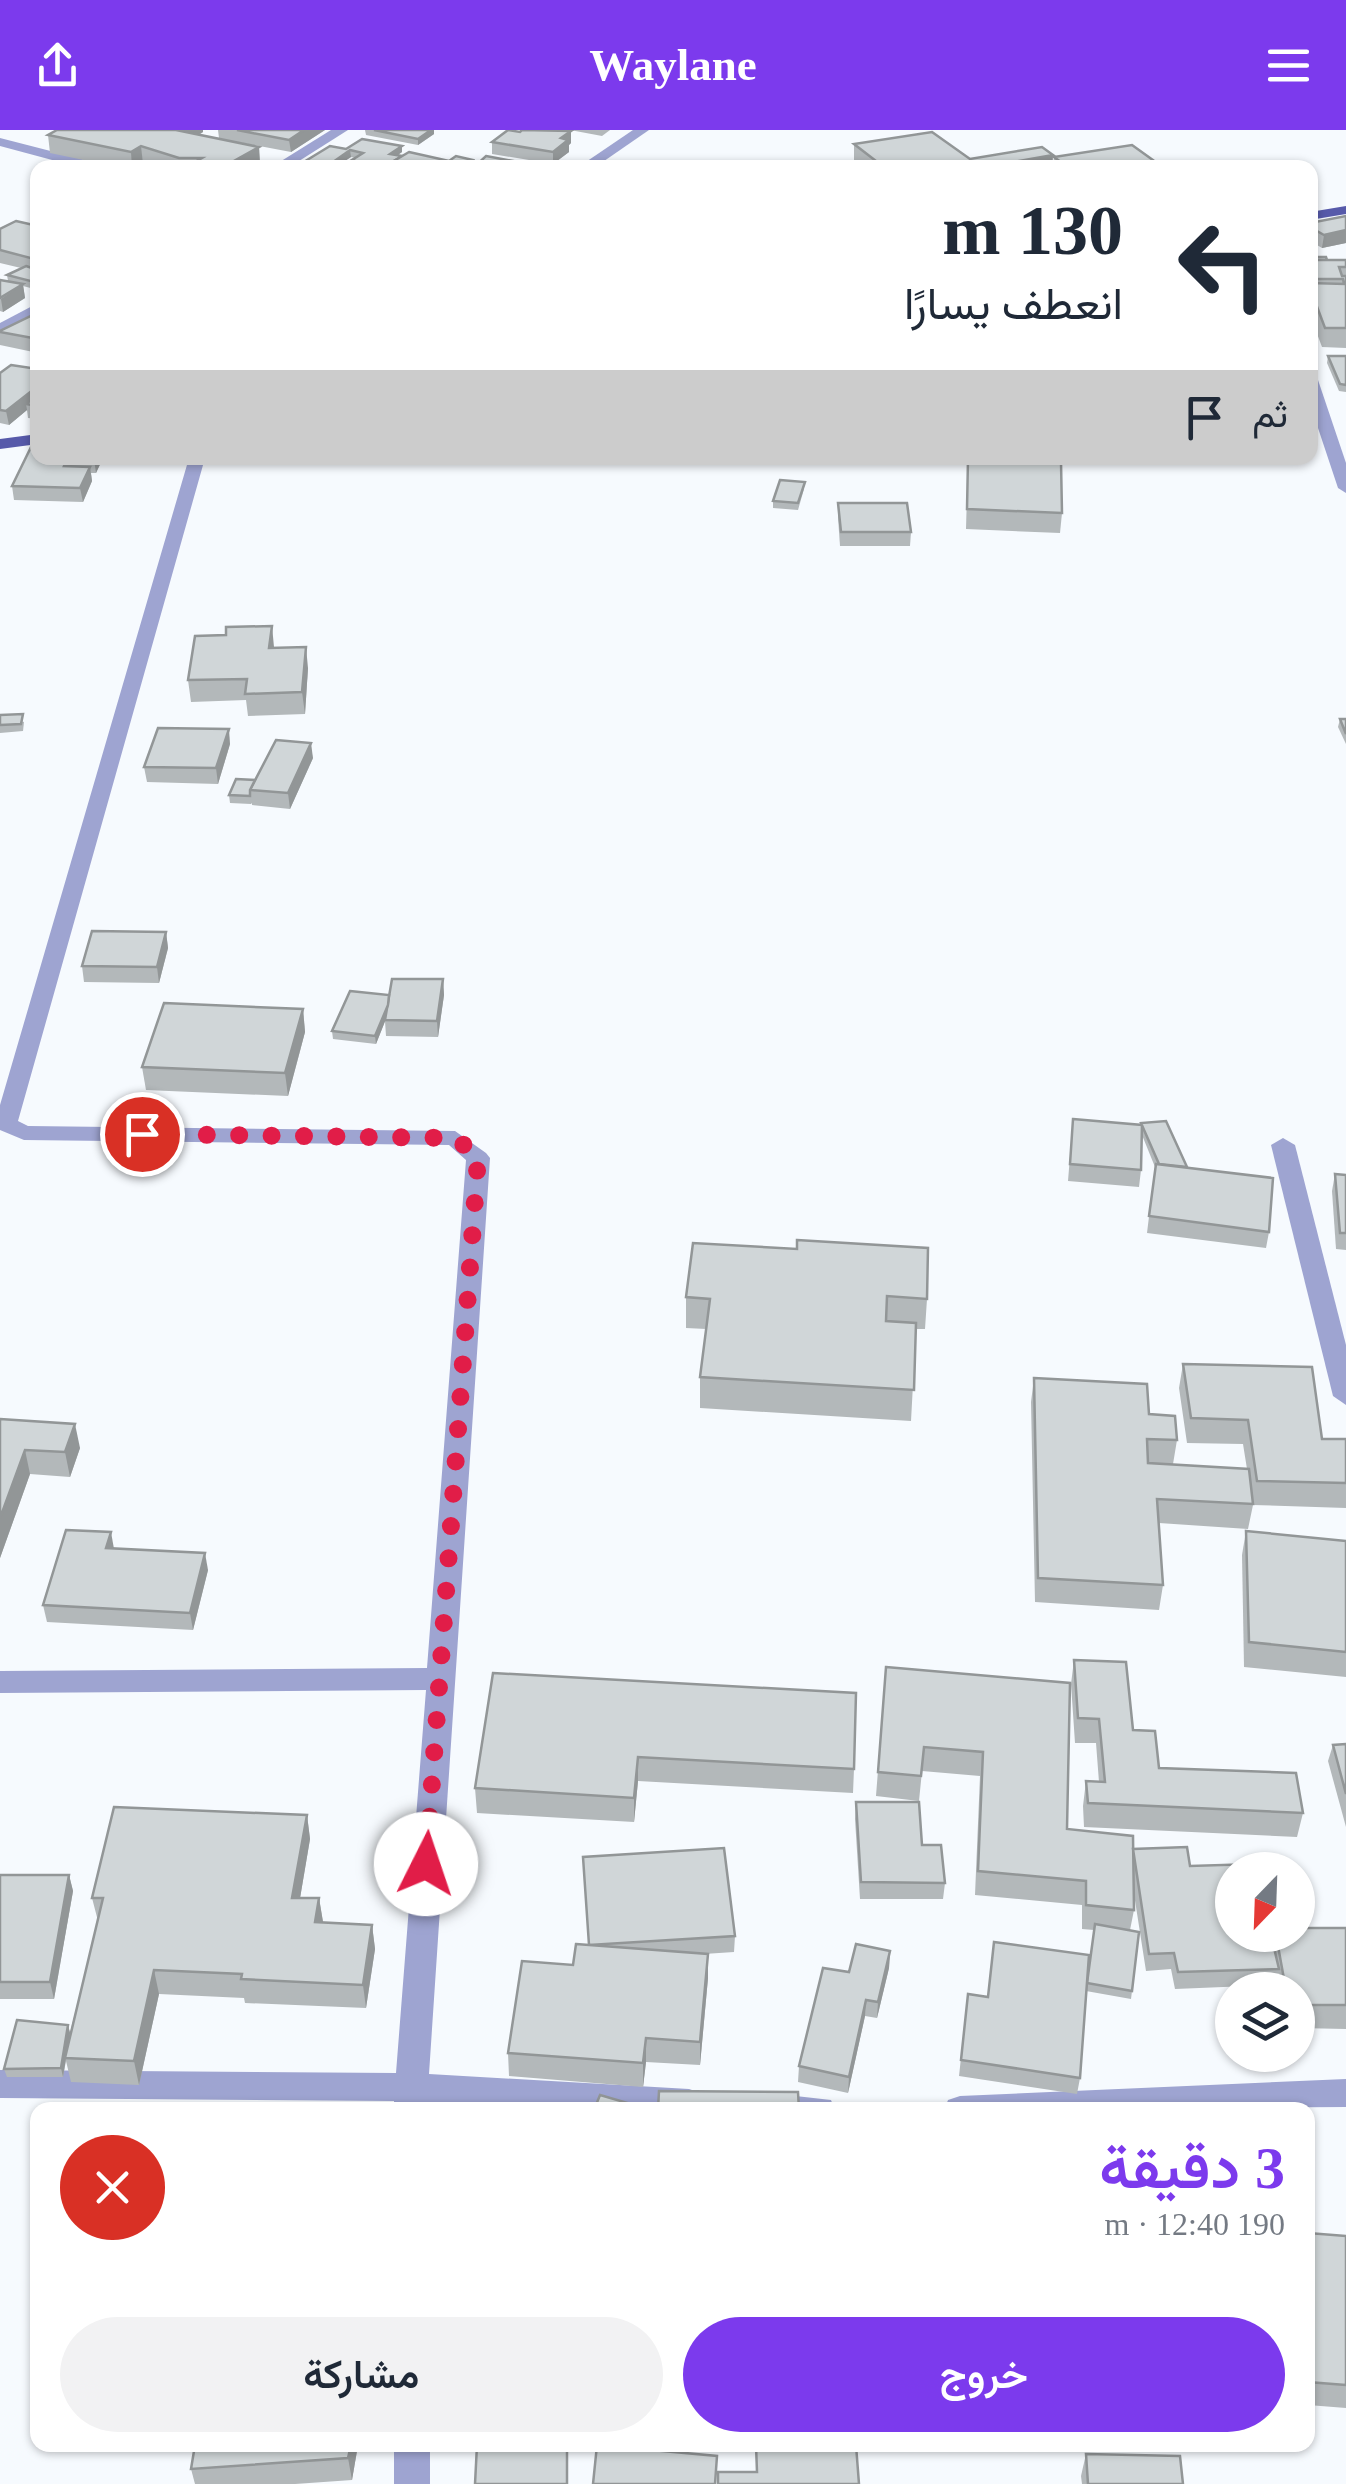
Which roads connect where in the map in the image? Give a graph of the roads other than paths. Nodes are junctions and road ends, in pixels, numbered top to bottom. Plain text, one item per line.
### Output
1 (341, 130) edge
2 (642, 130) edge
3 (0, 142) edge
4 (69, 160) edge
5 (290, 160) edge
6 (596, 160) edge
7 (1346, 210) edge
8 (1318, 215) edge
9 (30, 312) edge
10 (0, 329) edge
11 (1318, 404) edge
12 (30, 440) edge
13 (0, 444) edge
14 (195, 465) edge
15 (1346, 488) edge
16 (1283, 1145) dead end
17 (1346, 1396) edge
18 (440, 1678) junction
19 (0, 1682) edge
20 (0, 2084) edge
21 (1346, 2094) edge
22 (410, 2098) edge
23 (593, 2102) edge
24 (1153, 2102) edge
25 (412, 2452) edge
26 (412, 2484) edge

1 - 5 street
2 - 6 street
3 - 4 street
7 - 8 main road
9 - 10 street
11 - 15 street
12 - 13 main road
14 - 18 street
16 - 17 street
18 - 19 street
18 - 22 street
20 - 22 street
21 - 24 street
22 - 23 street
25 - 26 street

